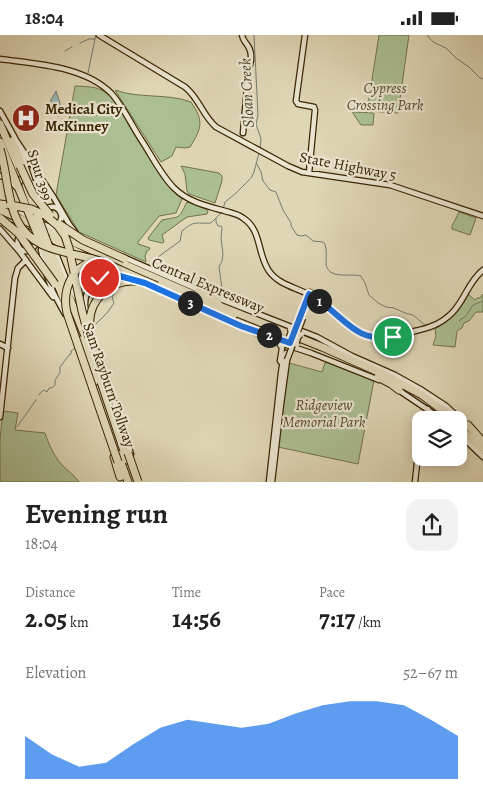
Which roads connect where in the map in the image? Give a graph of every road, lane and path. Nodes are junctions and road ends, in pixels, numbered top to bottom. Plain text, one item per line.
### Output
1 (99, 35) edge
2 (242, 35) edge
3 (305, 35) edge
4 (0, 59) edge
5 (0, 111) edge
6 (0, 116) edge
7 (0, 123) edge
8 (14, 137) junction
9 (241, 141) junction
10 (0, 142) edge
11 (0, 149) edge
12 (3, 160) edge
13 (10, 168) junction
14 (309, 173) junction
15 (0, 176) edge
16 (40, 177) junction
17 (16, 186) junction
18 (33, 198) junction
19 (0, 200) edge
20 (0, 204) edge
21 (26, 209) junction
22 (0, 210) edge
23 (0, 214) edge
24 (12, 215) junction
25 (483, 216) edge
26 (41, 217) junction
27 (0, 220) edge
28 (47, 225) junction
29 (0, 229) edge
30 (31, 232) junction
31 (53, 238) junction
32 (87, 240) junction
33 (38, 241) junction
34 (51, 247) junction
35 (93, 251) junction
36 (79, 256) junction
37 (25, 259) junction
38 (125, 259) junction
39 (108, 268) junction
40 (14, 271) junction
41 (483, 271) edge
42 (15, 278) junction
43 (67, 281) junction
44 (145, 283) junction
45 (157, 286) junction
46 (198, 290) junction
47 (309, 293) junction
48 (208, 301) junction
49 (245, 309) junction
50 (69, 314) junction
51 (254, 322) junction
52 (88, 323) junction
53 (241, 326) junction
54 (69, 327) junction
55 (296, 331) junction
56 (90, 336) junction
57 (278, 342) junction
58 (292, 343) junction
59 (4, 347) edge
60 (337, 349) junction
61 (346, 358) junction
62 (284, 361) junction
63 (344, 366) junction
64 (371, 372) junction
65 (397, 376) junction
66 (399, 390) junction
67 (0, 396) edge
68 (103, 398) junction
69 (428, 409) joint
70 (431, 411) edge
71 (439, 411) edge
72 (444, 411) edge
73 (117, 412) junction
74 (0, 417) edge
75 (468, 425) joint
76 (467, 431) edge
77 (467, 439) edge
78 (483, 441) edge
79 (483, 446) edge
80 (126, 453) junction
81 (483, 454) edge
82 (417, 466) edge
83 (123, 481) edge
84 (138, 482) edge
85 (271, 482) edge
86 (415, 482) edge

1 - 9 main road, State Highway 5
2 - 9 main road
3 - 14 main road
4 - 47 main road
5 - 8 main road, Spur 399
6 - 18 highway
7 - 18 highway
7 - 38 highway, bridge
8 - 16 main road
8 - 18 main road, Spur 399
9 - 14 main road, State Highway 5
10 - 12 highway, Sam Rayburn Tollway
11 - 13 highway
11 - 45 highway, bridge
12 - 13 highway, Sam Rayburn Tollway
12 - 17 main road, Spur 399
13 - 21 highway, Sam Rayburn Tollway
14 - 25 main road, State Highway 5
15 - 17 main road
16 - 18 main road
16 - 32 main road
17 - 21 main road, Spur 399
18 - 26 highway, Sam Rayburn Tollway
19 - 28 main road
20 - 24 highway
20 - 56 highway, bridge
21 - 33 highway, Sam Rayburn Tollway, bridge
22 - 24 highway, Central Expressway
23 - 31 highway, Central Expressway
24 - 35 highway, Central Expressway
26 - 28 main road
26 - 34 highway, Sam Rayburn Tollway, bridge
27 - 30 main road
27 - 50 highway, bridge
28 - 32 main road
29 - 37 main road
30 - 33 main road
30 - 36 main road
31 - 39 highway
31 - 51 highway, Central Expressway
32 - 38 main road
33 - 50 highway, Sam Rayburn Tollway
33 - 54 main road
34 - 43 main road
34 - 68 highway, Sam Rayburn Tollway
35 - 38 highway
35 - 48 highway, Central Expressway
36 - 39 main road
36 - 43 main road
37 - 40 main road
37 - 42 main road
37 - 54 main road
38 - 46 main road
38 - 48 highway
38 - 83 highway, bridge
39 - 44 main road
40 - 42 main road
40 - 59 main road
41 - 47 main road
42 - 59 main road
43 - 52 main road
44 - 52 main road
44 - 53 main road
45 - 51 highway
45 - 56 highway, bridge
46 - 49 main road
46 - 51 highway
47 - 55 main road, bridge
48 - 51 highway, Central Expressway
49 - 55 main road
49 - 60 main road
50 - 68 highway, Sam Rayburn Tollway
51 - 61 highway, Central Expressway
51 - 64 highway, Central Expressway
52 - 73 main road
53 - 57 main road
53 - 58 main road
54 - 83 main road
55 - 58 main road, bridge
55 - 58 main road, bridge
55 - 60 main road
56 - 68 highway
57 - 62 main road
57 - 63 main road
58 - 62 main road, bridge
58 - 63 main road
59 - 67 main road
59 - 74 main road
60 - 65 main road
61 - 65 highway
61 - 72 highway, Central Expressway
62 - 85 main road
63 - 66 main road
64 - 66 highway
64 - 71 highway, Central Expressway
65 - 75 main road
66 - 69 main road
68 - 80 highway, Sam Rayburn Tollway
68 - 83 highway
69 - 70 main road
73 - 80 highway
73 - 84 main road
75 - 78 highway
76 - 79 highway
77 - 81 highway
80 - 84 highway, bridge
82 - 86 main road

